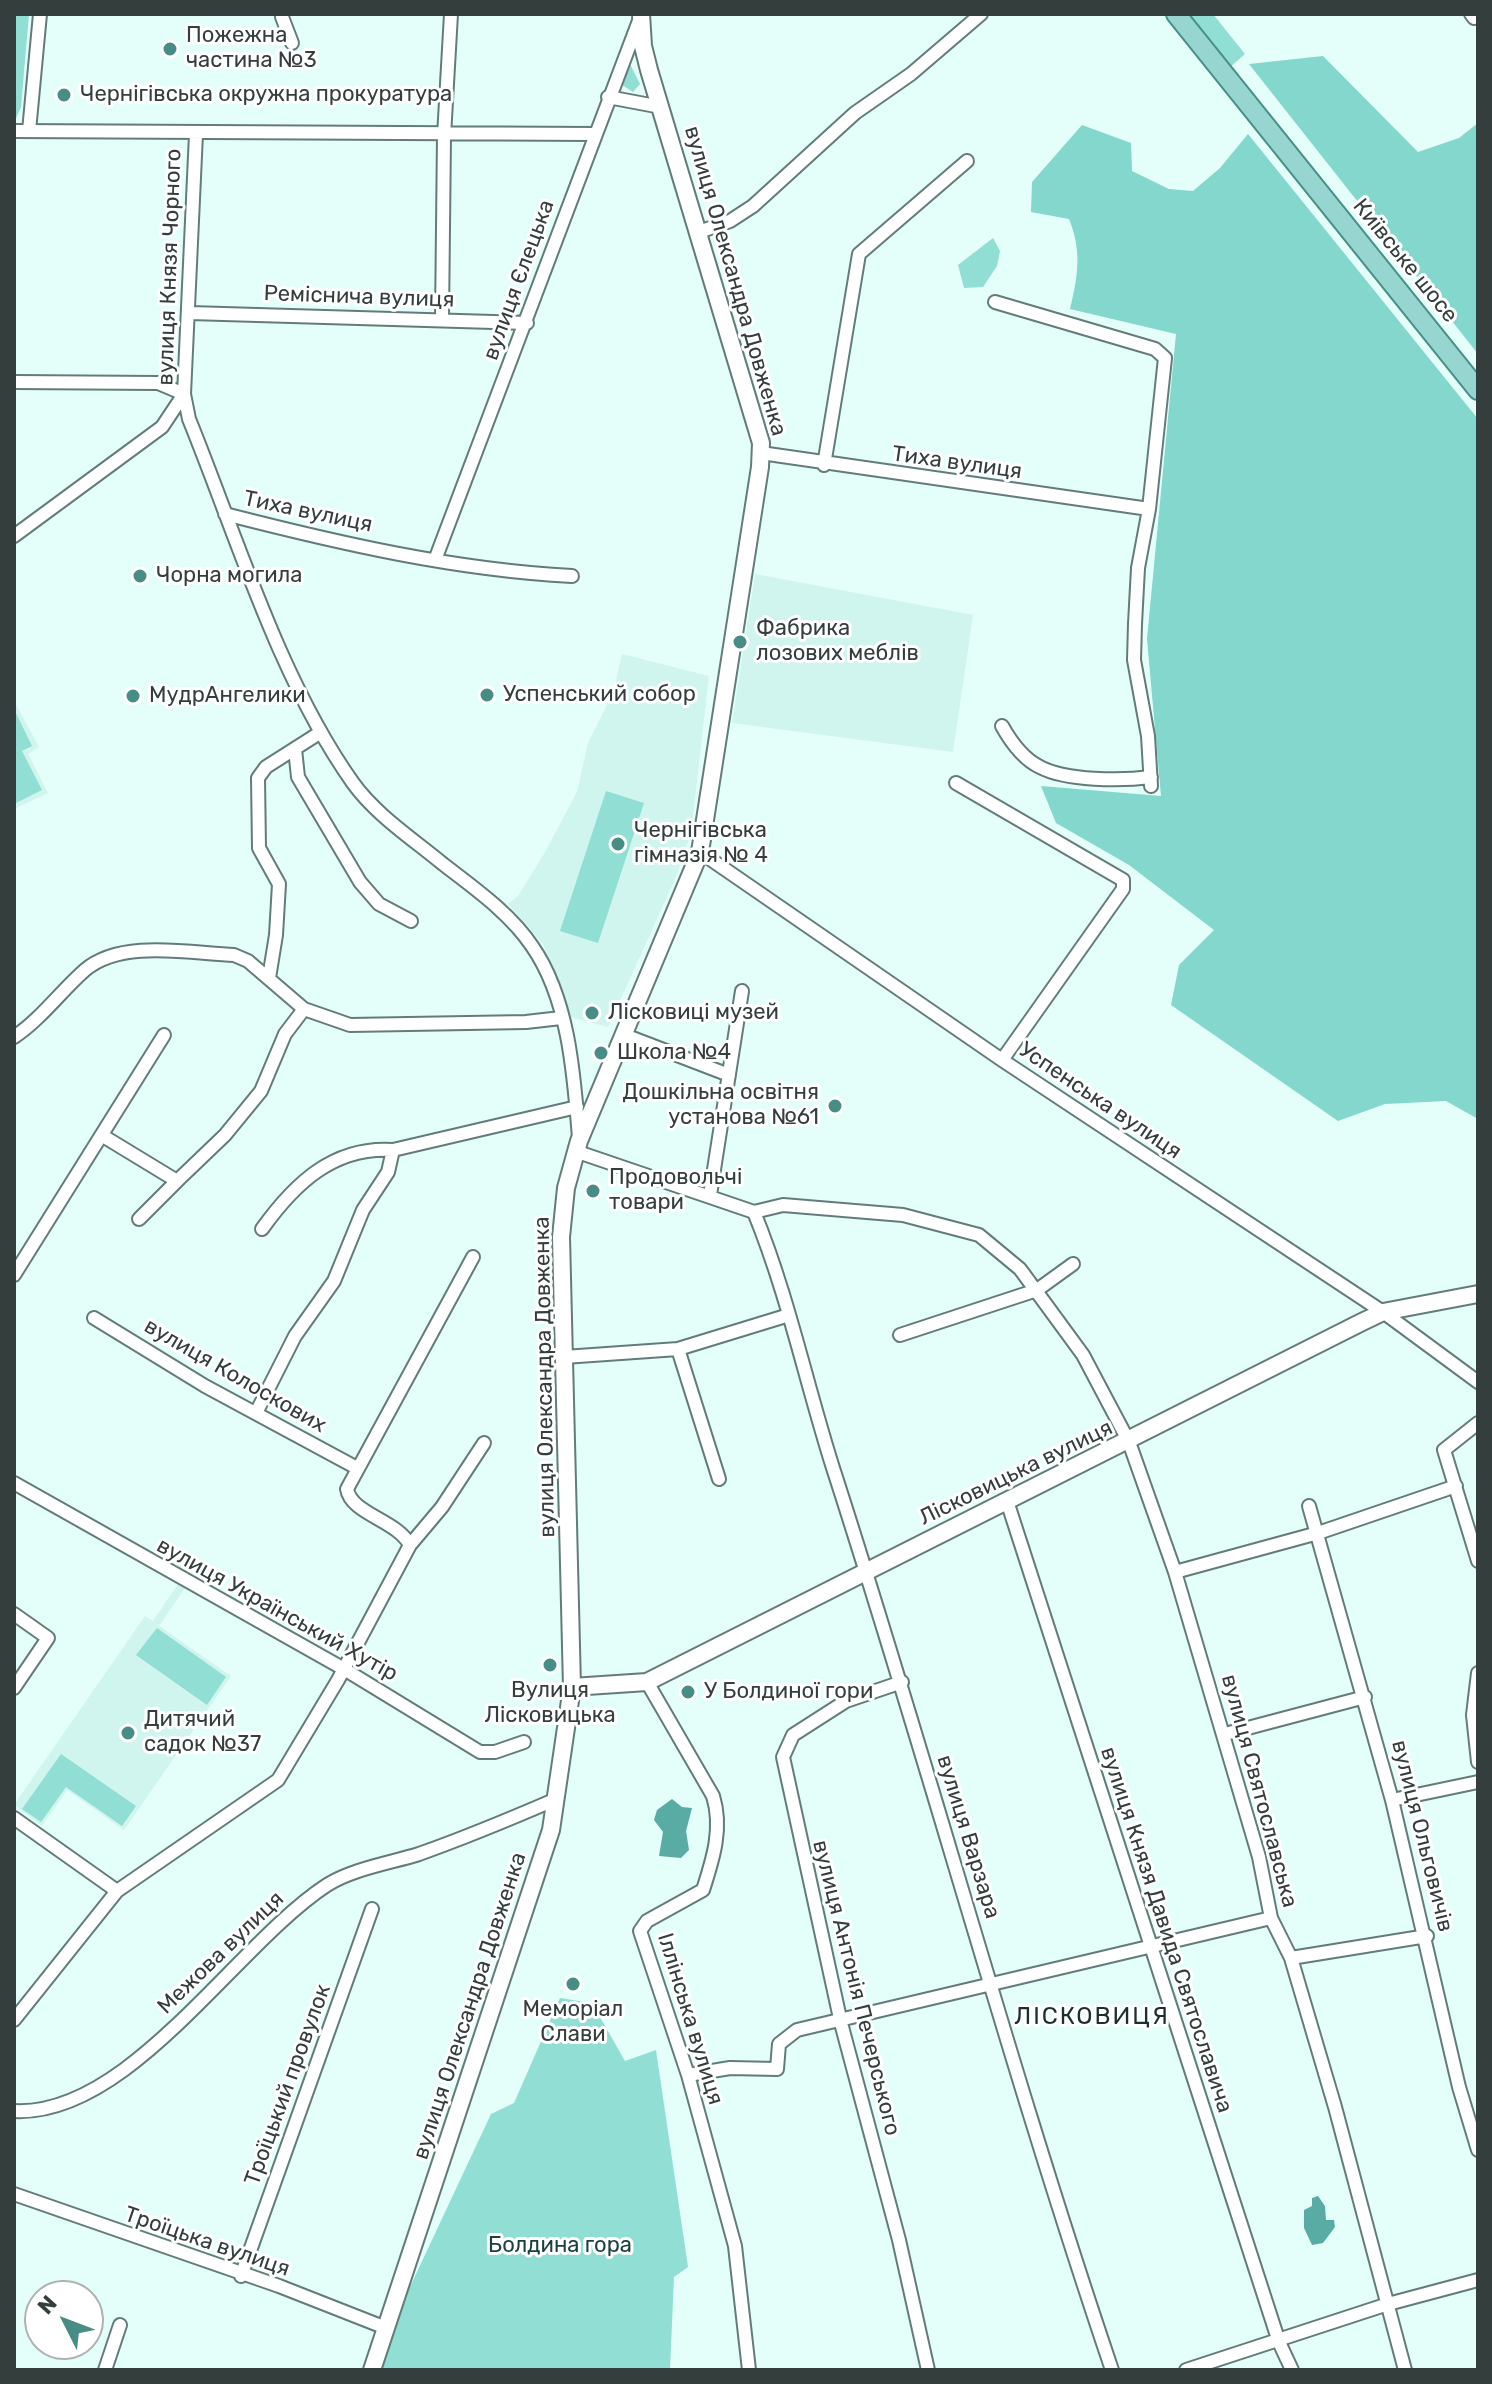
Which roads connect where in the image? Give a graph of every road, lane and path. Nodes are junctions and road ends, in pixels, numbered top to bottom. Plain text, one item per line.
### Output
1 (40, 14) edge
2 (451, 14) edge
3 (981, 14) edge
4 (1176, 14) edge
5 (640, 16) edge
6 (282, 17) dead end
7 (292, 43) dead end
8 (608, 97) junction
9 (661, 107) junction
10 (14, 131) edge
11 (29, 131) junction
12 (196, 134) junction
13 (595, 134) junction
14 (444, 136) junction
15 (967, 161) dead end
16 (699, 232) junction
17 (995, 302) dead end
18 (190, 313) junction
19 (442, 319) junction
20 (527, 323) junction
21 (14, 382) edge
22 (1478, 390) edge
23 (184, 394) junction
24 (761, 453) junction
25 (824, 465) junction
26 (1149, 509) junction
27 (225, 514) junction
28 (14, 536) edge
29 (435, 560) junction
30 (572, 576) dead end
31 (1002, 726) dead end
32 (321, 732) junction
33 (295, 749) junction
34 (956, 783) dead end
35 (700, 852) junction
36 (411, 921) dead end
37 (269, 978) junction
38 (742, 991) dead end
39 (304, 1009) junction
40 (561, 1018) junction
41 (622, 1034) junction
42 (164, 1035) dead end
43 (14, 1038) edge
44 (1002, 1060) junction
45 (729, 1075) junction
46 (577, 1107) junction
47 (103, 1136) junction
48 (577, 1146) junction
49 (393, 1150) junction
50 (177, 1181) junction
51 (710, 1195) junction
52 (754, 1212) junction
53 (139, 1219) dead end
54 (262, 1229) dead end
55 (473, 1257) dead end
56 (1073, 1264) dead end
57 (14, 1275) edge
58 (1037, 1290) junction
59 (1478, 1294) edge
60 (1383, 1312) junction
61 (789, 1315) junction
62 (94, 1318) dead end
63 (900, 1335) dead end
64 (678, 1349) junction
65 (564, 1357) junction
66 (1478, 1382) edge
67 (256, 1413) junction
68 (1478, 1423) edge
69 (1129, 1442) junction
70 (484, 1443) dead end
71 (357, 1468) junction
72 (719, 1479) dead end
73 (14, 1483) edge
74 (1456, 1486) junction
75 (1007, 1501) junction
76 (1309, 1506) dead end
77 (1318, 1533) junction
78 (410, 1545) junction
79 (1478, 1561) edge
80 (867, 1571) junction
81 (1175, 1572) junction
82 (14, 1614) edge
83 (344, 1669) junction
84 (1478, 1673) edge
85 (647, 1682) junction
86 (902, 1682) junction
87 (572, 1687) junction
88 (14, 1688) edge
89 (1365, 1697) junction
90 (1475, 1715) edge
91 (1225, 1734) junction
92 (524, 1742) dead end
93 (1478, 1762) edge
94 (1478, 1782) edge
95 (554, 1800) junction
96 (1392, 1800) junction
97 (14, 1818) edge
98 (117, 1891) junction
99 (372, 1909) dead end
100 (1271, 1918) junction
101 (1427, 1936) junction
102 (1151, 1946) junction
103 (1291, 1958) junction
104 (992, 1985) junction
105 (14, 2020) edge
106 (841, 2023) junction
107 (688, 2075) junction
108 (14, 2111) edge
109 (1476, 2127) edge
110 (1478, 2150) edge
111 (14, 2194) edge
112 (241, 2276) junction
113 (1478, 2280) edge
114 (1388, 2304) junction
115 (120, 2325) dead end
116 (386, 2328) junction
117 (1279, 2342) junction
118 (105, 2370) edge
119 (372, 2370) edge
120 (749, 2370) edge
121 (928, 2370) edge
122 (1112, 2370) edge
123 (1186, 2370) edge
124 (1292, 2370) edge
125 (1405, 2370) edge

1 - 11 street
2 - 14 street
3 - 16 street
4 - 22 main road, Київське шосе
5 - 8 street, вулиця Єлецька
5 - 9 main road, вулиця Олександра Довженка
6 - 7 street
8 - 9 street
8 - 13 street, вулиця Єлецька
9 - 16 main road, вулиця Олександра Довженка
10 - 11 street
11 - 12 street
12 - 14 street
12 - 18 street, вулиця Князя Чорного
13 - 14 street
13 - 20 street, вулиця Єлецька
14 - 19 street
15 - 25 street
16 - 24 main road, вулиця Олександра Довженка
17 - 26 street
18 - 19 street, Реміснича вулиця
18 - 23 street, вулиця Князя Чорного
19 - 20 street, Реміснича вулиця
20 - 29 street, вулиця Єлецька
21 - 23 street
23 - 27 street, вулиця Князя Чорного
23 - 28 street
24 - 25 street, Тиха вулиця
24 - 35 main road, вулиця Олександра Довженка
25 - 26 street, Тиха вулиця
26 - 31 street
27 - 29 street, Тиха вулиця
27 - 32 street, вулиця Князя Чорного
29 - 30 street, Тиха вулиця
32 - 33 street
32 - 40 street, вулиця Князя Чорного
33 - 36 street
33 - 37 street
34 - 44 street
35 - 41 main road, вулиця Олександра Довженка
35 - 44 street, Успенська вулиця
37 - 39 street
37 - 43 street
38 - 45 street
39 - 40 street
39 - 50 street
40 - 46 street, вулиця Князя Чорного
41 - 45 street
41 - 48 main road, вулиця Олександра Довженка
42 - 47 street
44 - 60 street, Успенська вулиця
45 - 51 street
46 - 48 street, вулиця Князя Чорного
46 - 49 street
47 - 50 street
47 - 57 street
48 - 51 street
48 - 65 main road, вулиця Олександра Довженка
49 - 54 street
49 - 67 street
50 - 53 street
51 - 52 street
52 - 58 street, вулиця Святославська
52 - 61 street, вулиця Варзара
55 - 71 street
56 - 58 street
58 - 63 street
58 - 69 street, вулиця Святославська
59 - 60 main road, Лісковицька вулиця
60 - 66 street, Успенська вулиця
60 - 69 main road, Лісковицька вулиця
61 - 64 street
61 - 80 street, вулиця Варзара
62 - 67 street, вулиця Колоскових
64 - 65 street
64 - 72 street
65 - 87 main road, вулиця Олександра Довженка
67 - 71 street, вулиця Колоскових
68 - 74 street
69 - 75 main road, Лісковицька вулиця
69 - 81 street, вулиця Святославська
70 - 78 street
71 - 78 street
73 - 83 street, вулиця Український Хутір
74 - 77 street
74 - 79 street
75 - 80 main road, Лісковицька вулиця
75 - 102 street, вулиця Князя Давида Святославича
76 - 77 street, вулиця Ольговичів
77 - 81 street
77 - 89 street, вулиця Ольговичів
78 - 83 street
80 - 85 main road, Лісковицька вулиця
80 - 86 street, вулиця Варзара
81 - 91 street, вулиця Святославська
82 - 88 street
83 - 92 street, вулиця Український Хутір
83 - 98 street
84 - 90 street
85 - 87 main road, Лісковицька вулиця
85 - 107 street, Іллінська вулиця
86 - 104 street, вулиця Варзара
86 - 106 street, вулиця Антонія Печерського
87 - 95 main road, вулиця Олександра Довженка
89 - 91 street
89 - 96 street, вулиця Ольговичів
90 - 93 street
91 - 100 street, вулиця Святославська
94 - 96 street
95 - 108 street, Межова вулиця
95 - 116 main road, вулиця Олександра Довженка
96 - 101 street, вулиця Ольговичів
97 - 98 street
98 - 105 street
99 - 112 street, Троїцький провулок
100 - 102 street
100 - 103 street, вулиця Святославська
101 - 103 street
101 - 109 street, вулиця Ольговичів
102 - 104 street
102 - 117 street, вулиця Князя Давида Святославича
103 - 114 street, вулиця Святославська
104 - 106 street
104 - 122 street, вулиця Варзара
106 - 107 street
106 - 121 street, вулиця Антонія Печерського
107 - 120 street, Іллінська вулиця
109 - 110 street, вулиця Ольговичів
111 - 112 street, Троїцька вулиця
112 - 116 street, Троїцька вулиця
113 - 114 street
114 - 117 street
114 - 125 street, вулиця Святославська
115 - 118 street
116 - 119 main road, вулиця Олександра Довженка
117 - 123 street
117 - 124 street, вулиця Князя Давида Святославича

